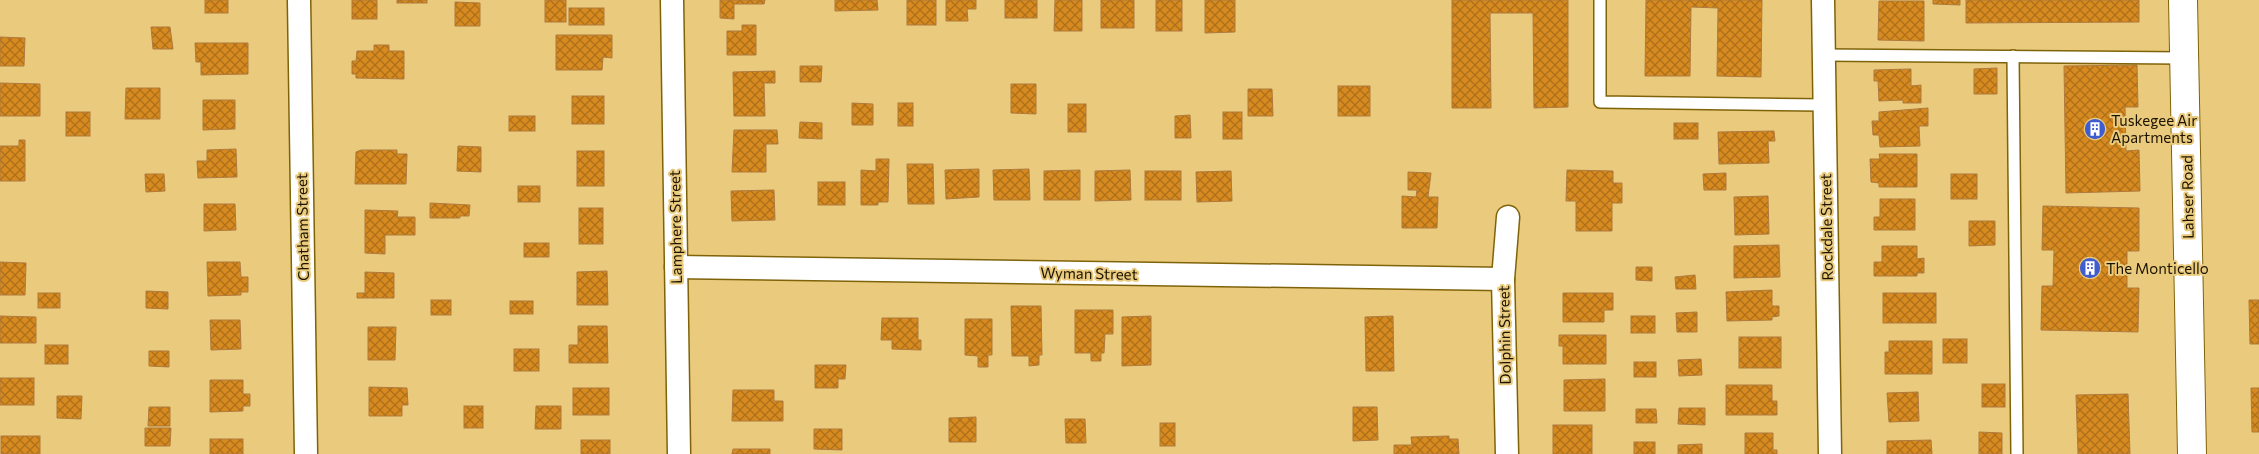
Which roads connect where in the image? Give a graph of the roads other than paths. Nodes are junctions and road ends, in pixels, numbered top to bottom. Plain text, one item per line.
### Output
1 (299, 0) edge
2 (672, 0) edge
3 (1600, 0) edge
4 (1823, 0) edge
5 (2183, 0) edge
6 (1823, 55) junction
7 (2012, 56) junction
8 (2184, 58) junction
9 (1824, 105) junction
10 (1508, 217) dead end
11 (676, 267) junction
12 (1503, 279) junction
13 (306, 454) edge
14 (679, 454) edge
15 (1507, 454) edge
16 (1830, 454) edge
17 (2017, 454) edge
18 (2192, 454) edge

1 - 13 street, Chatham Street
2 - 11 street, Lamphere Street
3 - 9 lane
4 - 6 street, Rockdale Street
5 - 8 main road, Lahser Road
6 - 7 lane
6 - 9 street, Rockdale Street
7 - 8 lane
7 - 17 lane
8 - 18 main road, Lahser Road
9 - 16 street, Rockdale Street
10 - 12 street, Dolphin Street
11 - 12 street, Wyman Street
11 - 14 street, Lamphere Street
12 - 15 street, Dolphin Street

